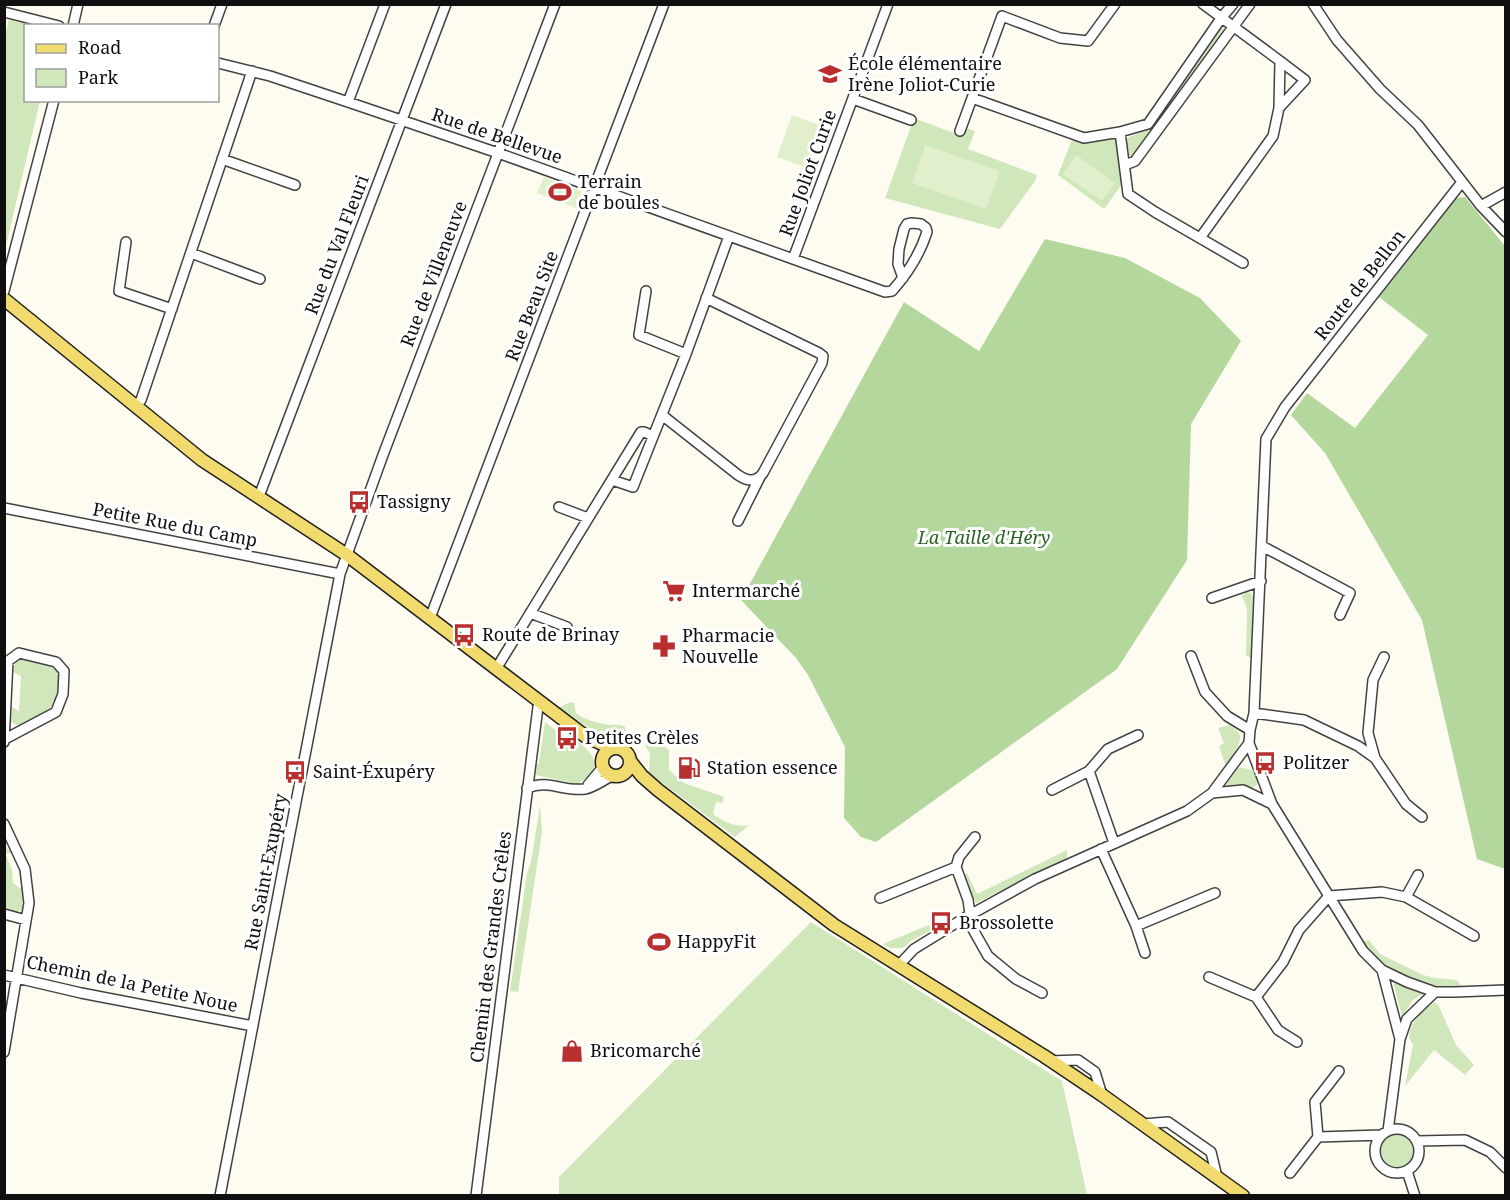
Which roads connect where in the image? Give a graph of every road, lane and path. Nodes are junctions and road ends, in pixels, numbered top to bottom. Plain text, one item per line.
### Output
1 (78, 4) edge
2 (222, 4) edge
3 (386, 4) edge
4 (446, 4) edge
5 (555, 4) edge
6 (664, 4) edge
7 (888, 4) edge
8 (1115, 4) edge
9 (1203, 4) edge
10 (1233, 4) edge
11 (1250, 4) edge
12 (1313, 4) edge
13 (4, 12) edge
14 (1222, 17) junction
15 (51, 24) edge
16 (73, 24) edge
17 (215, 24) edge
18 (1233, 27) junction
19 (1280, 61) junction
20 (219, 63) edge
21 (252, 71) junction
22 (972, 98) junction
23 (853, 99) junction
24 (53, 102) edge
25 (348, 102) junction
26 (1279, 108) junction
27 (911, 120) dead end
28 (401, 121) junction
29 (960, 132) dead end
30 (1120, 132) junction
31 (498, 153) junction
32 (222, 159) junction
33 (1125, 165) junction
34 (1462, 182) junction
35 (294, 185) dead end
36 (594, 188) junction
37 (1506, 192) edge
38 (1481, 206) junction
39 (1506, 232) edge
40 (729, 236) junction
41 (1200, 238) junction
42 (126, 242) dead end
43 (191, 253) junction
44 (793, 259) junction
45 (1243, 263) dead end
46 (903, 278) junction
47 (260, 279) dead end
48 (4, 291) edge
49 (646, 291) dead end
50 (706, 298) junction
51 (4, 299) edge
52 (172, 309) junction
53 (686, 354) junction
54 (136, 406) junction
55 (662, 415) junction
56 (653, 436) junction
57 (760, 477) junction
58 (612, 480) junction
59 (258, 497) junction
60 (559, 507) dead end
61 (4, 508) edge
62 (588, 518) junction
63 (738, 521) dead end
64 (1262, 546) junction
65 (347, 555) junction
66 (340, 574) junction
67 (1260, 581) junction
68 (1212, 598) dead end
69 (530, 613) junction
70 (1340, 615) dead end
71 (430, 618) junction
72 (567, 627) dead end
73 (1191, 656) dead end
74 (1384, 657) dead end
75 (496, 669) junction
76 (541, 702) junction
77 (1254, 713) junction
78 (1250, 730) junction
79 (1368, 733) junction
80 (1138, 735) dead end
81 (585, 736) junction
82 (5, 741) edge
83 (1249, 743) junction
84 (1358, 746) junction
85 (611, 748) junction
86 (1375, 758) junction
87 (630, 761) junction
88 (609, 770) junction
89 (1089, 771) junction
90 (527, 788) junction
91 (658, 790) junction
92 (1052, 790) dead end
93 (1212, 793) junction
94 (1272, 804) junction
95 (1422, 817) dead end
96 (4, 824) edge
97 (975, 837) dead end
98 (9, 843) edge
99 (1114, 843) junction
100 (1101, 849) junction
101 (956, 867) junction
102 (1418, 875) dead end
103 (1215, 893) dead end
104 (1329, 896) junction
105 (1406, 897) junction
106 (880, 898) dead end
107 (4, 914) edge
108 (968, 915) junction
109 (26, 920) junction
110 (1136, 926) junction
111 (1474, 936) dead end
112 (1145, 953) dead end
113 (899, 965) junction
114 (1382, 970) junction
115 (4, 975) edge
116 (1209, 977) dead end
117 (16, 978) junction
118 (1506, 990) edge
119 (1435, 992) junction
120 (1042, 993) dead end
121 (1256, 997) junction
122 (253, 1026) junction
123 (1400, 1039) junction
124 (1297, 1042) dead end
125 (4, 1052) edge
126 (1340, 1071) dead end
127 (1384, 1133) junction
128 (1318, 1137) junction
129 (1418, 1141) junction
130 (1506, 1168) edge
131 (1407, 1171) junction
132 (1290, 1173) dead end
133 (220, 1196) edge
134 (476, 1196) edge
135 (1243, 1196) edge
136 (1415, 1196) edge

1 - 16 street
2 - 17 street
3 - 25 street
4 - 28 street, Rue du Val Fleuri
5 - 31 street, Rue de Villeneuve
6 - 36 street, Rue Beau Site
7 - 23 street, Rue Joliot Curie
8 - 22 street
9 - 14 street
10 - 14 street
11 - 18 street
12 - 34 street
13 - 15 street
14 - 18 street
14 - 30 street
18 - 19 street
18 - 33 street
19 - 26 street
19 - 26 street
20 - 21 street, Rue de Bellevue
21 - 25 street, Rue de Bellevue
21 - 32 street
22 - 29 street
22 - 30 street
23 - 27 street, Rue Joliot Curie
23 - 44 street, Rue Joliot Curie
24 - 48 street
25 - 28 street, Rue de Bellevue
26 - 41 street
28 - 31 street, Rue de Bellevue
28 - 59 street, Rue du Val Fleuri
30 - 33 street
31 - 36 street, Rue de Bellevue
31 - 65 street, Rue de Villeneuve
32 - 35 street
32 - 43 street
33 - 41 street
34 - 38 street
34 - 64 street, Route de Bellon
36 - 40 street, Rue de Bellevue
36 - 71 street, Rue Beau Site
37 - 38 street
38 - 39 street
40 - 44 street, Rue de Bellevue
40 - 50 street
41 - 45 street
42 - 52 street
43 - 47 street
43 - 52 street
44 - 46 street, Rue de Bellevue
46 - 46 street
49 - 53 street
50 - 53 street
50 - 57 street
51 - 54 main road
52 - 54 street
53 - 55 street
54 - 59 main road
55 - 56 street
55 - 57 street
56 - 58 street
56 - 58 street
57 - 63 street
58 - 62 street
59 - 65 main road
60 - 62 street
61 - 66 street, Petite Rue du Camp
62 - 69 street
64 - 67 street, Route de Bellon
64 - 70 street
65 - 66 street, Rue Saint-Exupéry
65 - 71 main road
66 - 122 street, Rue Saint-Exupéry
67 - 68 street
67 - 77 street, Route de Bellon
69 - 72 street
69 - 75 street
71 - 75 main road
73 - 78 street
74 - 79 street
75 - 76 main road
76 - 81 main road
76 - 90 street, Chemin des Grandes Crêles
77 - 78 street, Route de Bellon
77 - 84 street
78 - 83 street, Route de Bellon
79 - 84 street
79 - 86 street
80 - 89 street
81 - 85 main road
81 - 88 main road
82 - 82 street
83 - 93 street
83 - 94 street
84 - 86 street
85 - 87 main road
85 - 88 main road
86 - 95 street
87 - 88 main road
87 - 91 main road
88 - 90 street
88 - 91 main road
89 - 92 street
89 - 99 street
90 - 134 street, Chemin des Grandes Crêles
91 - 113 main road
93 - 94 street
93 - 99 street
94 - 104 street
96 - 98 street
97 - 101 street
98 - 109 street
99 - 100 street
100 - 108 street
100 - 110 street
101 - 106 street
101 - 108 street
102 - 105 street
103 - 110 street
104 - 105 street
104 - 114 street
104 - 121 street
105 - 111 street
107 - 109 street
108 - 113 street
108 - 120 street
109 - 117 street
110 - 112 street
113 - 135 main road
114 - 119 street
114 - 123 street
115 - 117 street, Chemin de la Petite Noue
116 - 121 street
117 - 122 street, Chemin de la Petite Noue
117 - 125 street
118 - 119 street
119 - 123 street
121 - 124 street
122 - 133 street, Rue Saint-Exupéry
123 - 127 street
126 - 128 street
127 - 128 street
127 - 129 street
127 - 131 street
128 - 132 street
129 - 130 street
129 - 131 street
131 - 136 street

